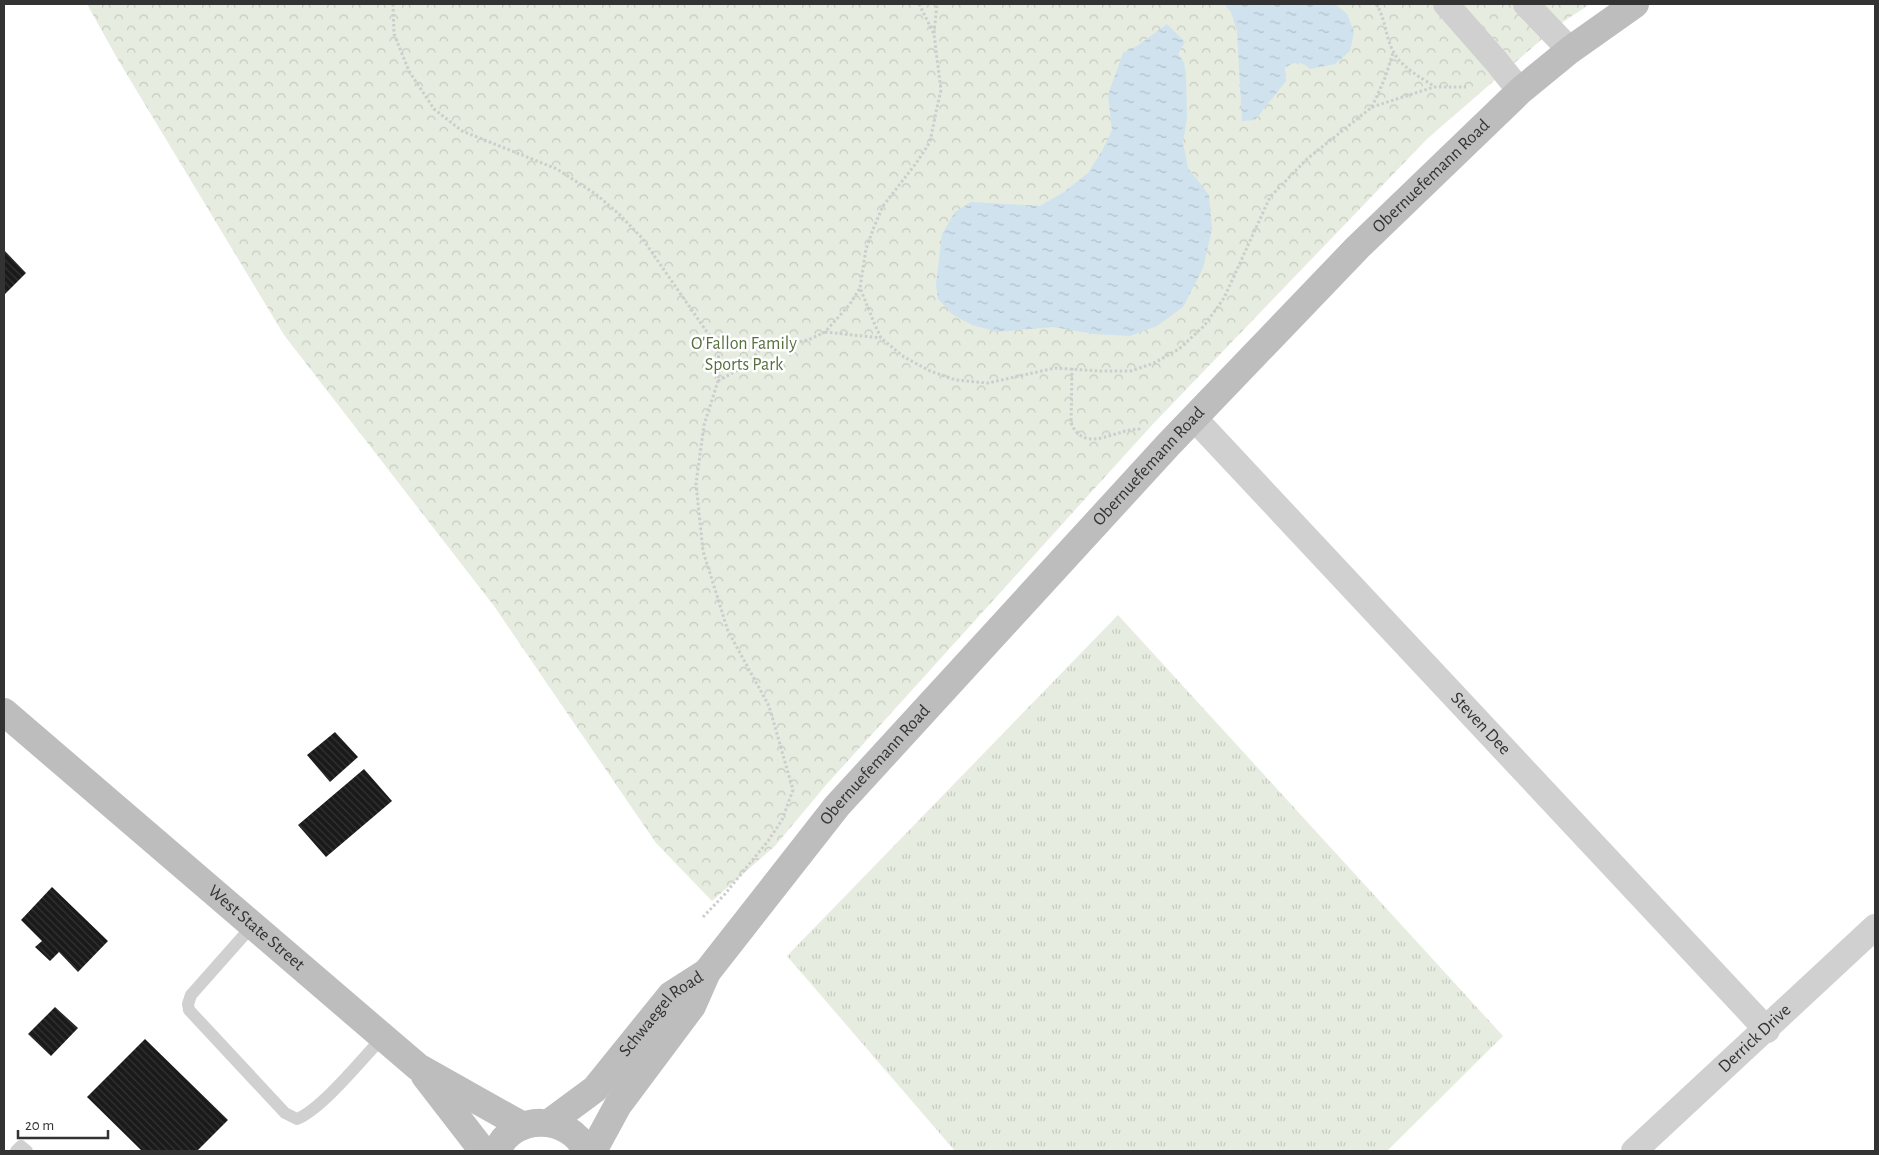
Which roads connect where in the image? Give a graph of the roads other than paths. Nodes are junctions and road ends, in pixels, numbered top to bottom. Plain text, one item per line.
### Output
1 (1446, 4) edge
2 (1526, 4) edge
3 (1635, 4) edge
4 (1570, 50) junction
5 (1520, 91) junction
6 (1194, 418) junction
7 (4, 712) edge
8 (253, 925) junction
9 (1875, 927) edge
10 (707, 972) junction
11 (1766, 1030) junction
12 (383, 1037) junction
13 (418, 1067) junction
14 (549, 1123) junction
15 (523, 1126) junction
16 (16, 1151) edge
17 (27, 1151) edge
18 (483, 1151) edge
19 (497, 1151) edge
20 (586, 1151) edge
21 (593, 1151) edge
22 (1634, 1151) edge

1 - 5 street
2 - 4 street
3 - 4 street, Obernuefemann Road
4 - 5 street, Obernuefemann Road
5 - 6 street, Obernuefemann Road
6 - 10 street, Obernuefemann Road
6 - 11 street, Steven Dee
7 - 8 street, West State Street
8 - 12 street, West State Street
8 - 12 lane
9 - 11 street, Derrick Drive
10 - 14 street, Schwaegel Road
10 - 21 street, Schwaegel Road
11 - 22 street, Derrick Drive
12 - 13 street, West State Street
13 - 15 street, West State Street
13 - 18 street
14 - 15 street
14 - 20 street
15 - 19 street
16 - 17 lane

